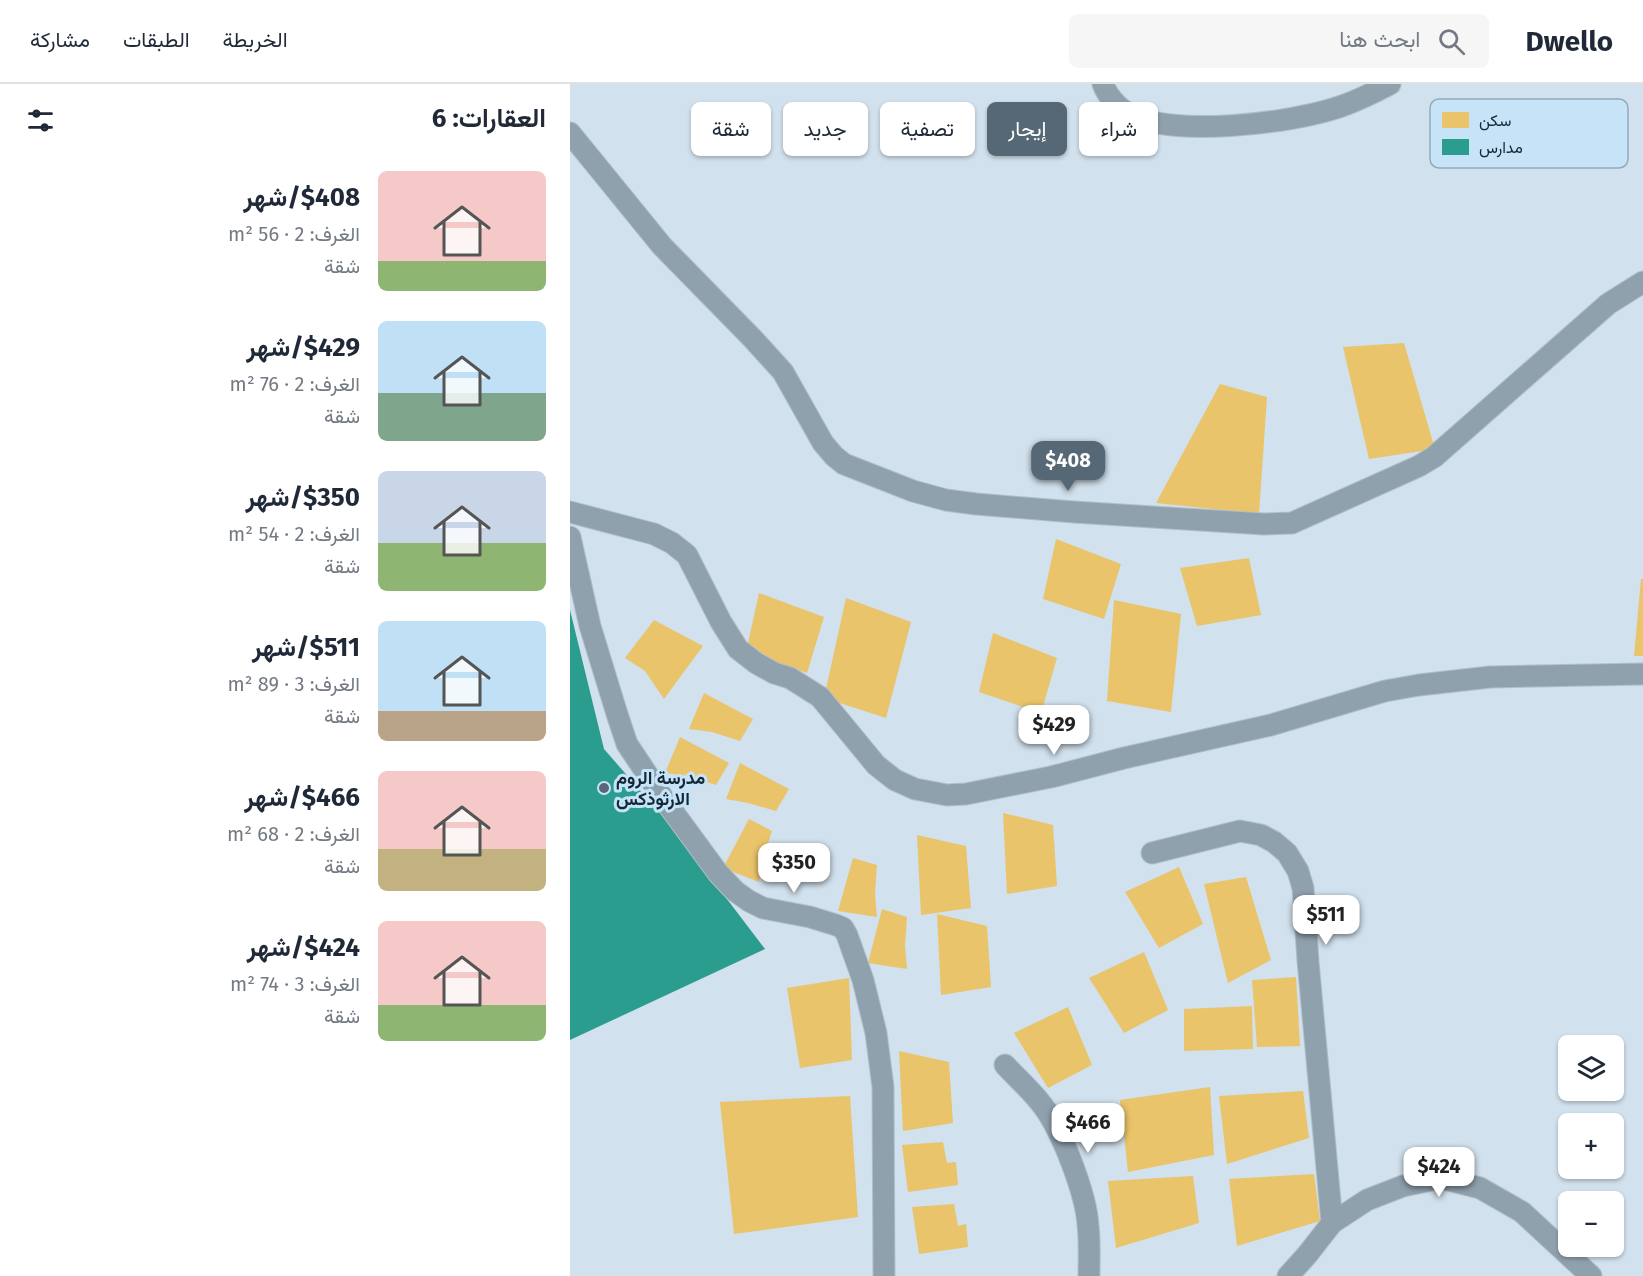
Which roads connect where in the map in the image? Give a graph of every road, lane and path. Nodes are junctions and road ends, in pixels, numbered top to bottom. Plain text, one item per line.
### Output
1 (1103, 84) edge
2 (1389, 84) edge
3 (570, 133) edge
4 (1643, 282) edge
5 (570, 512) edge
6 (570, 537) edge
7 (1643, 674) edge
8 (1152, 853) dead end
9 (1005, 1065) dead end
10 (1332, 1223) junction
11 (884, 1276) edge
12 (1089, 1276) edge
13 (1288, 1276) edge
14 (1591, 1276) edge

1 - 2 street
3 - 4 street
5 - 7 street
6 - 11 street
8 - 10 street
9 - 12 street
10 - 13 street
10 - 14 street

